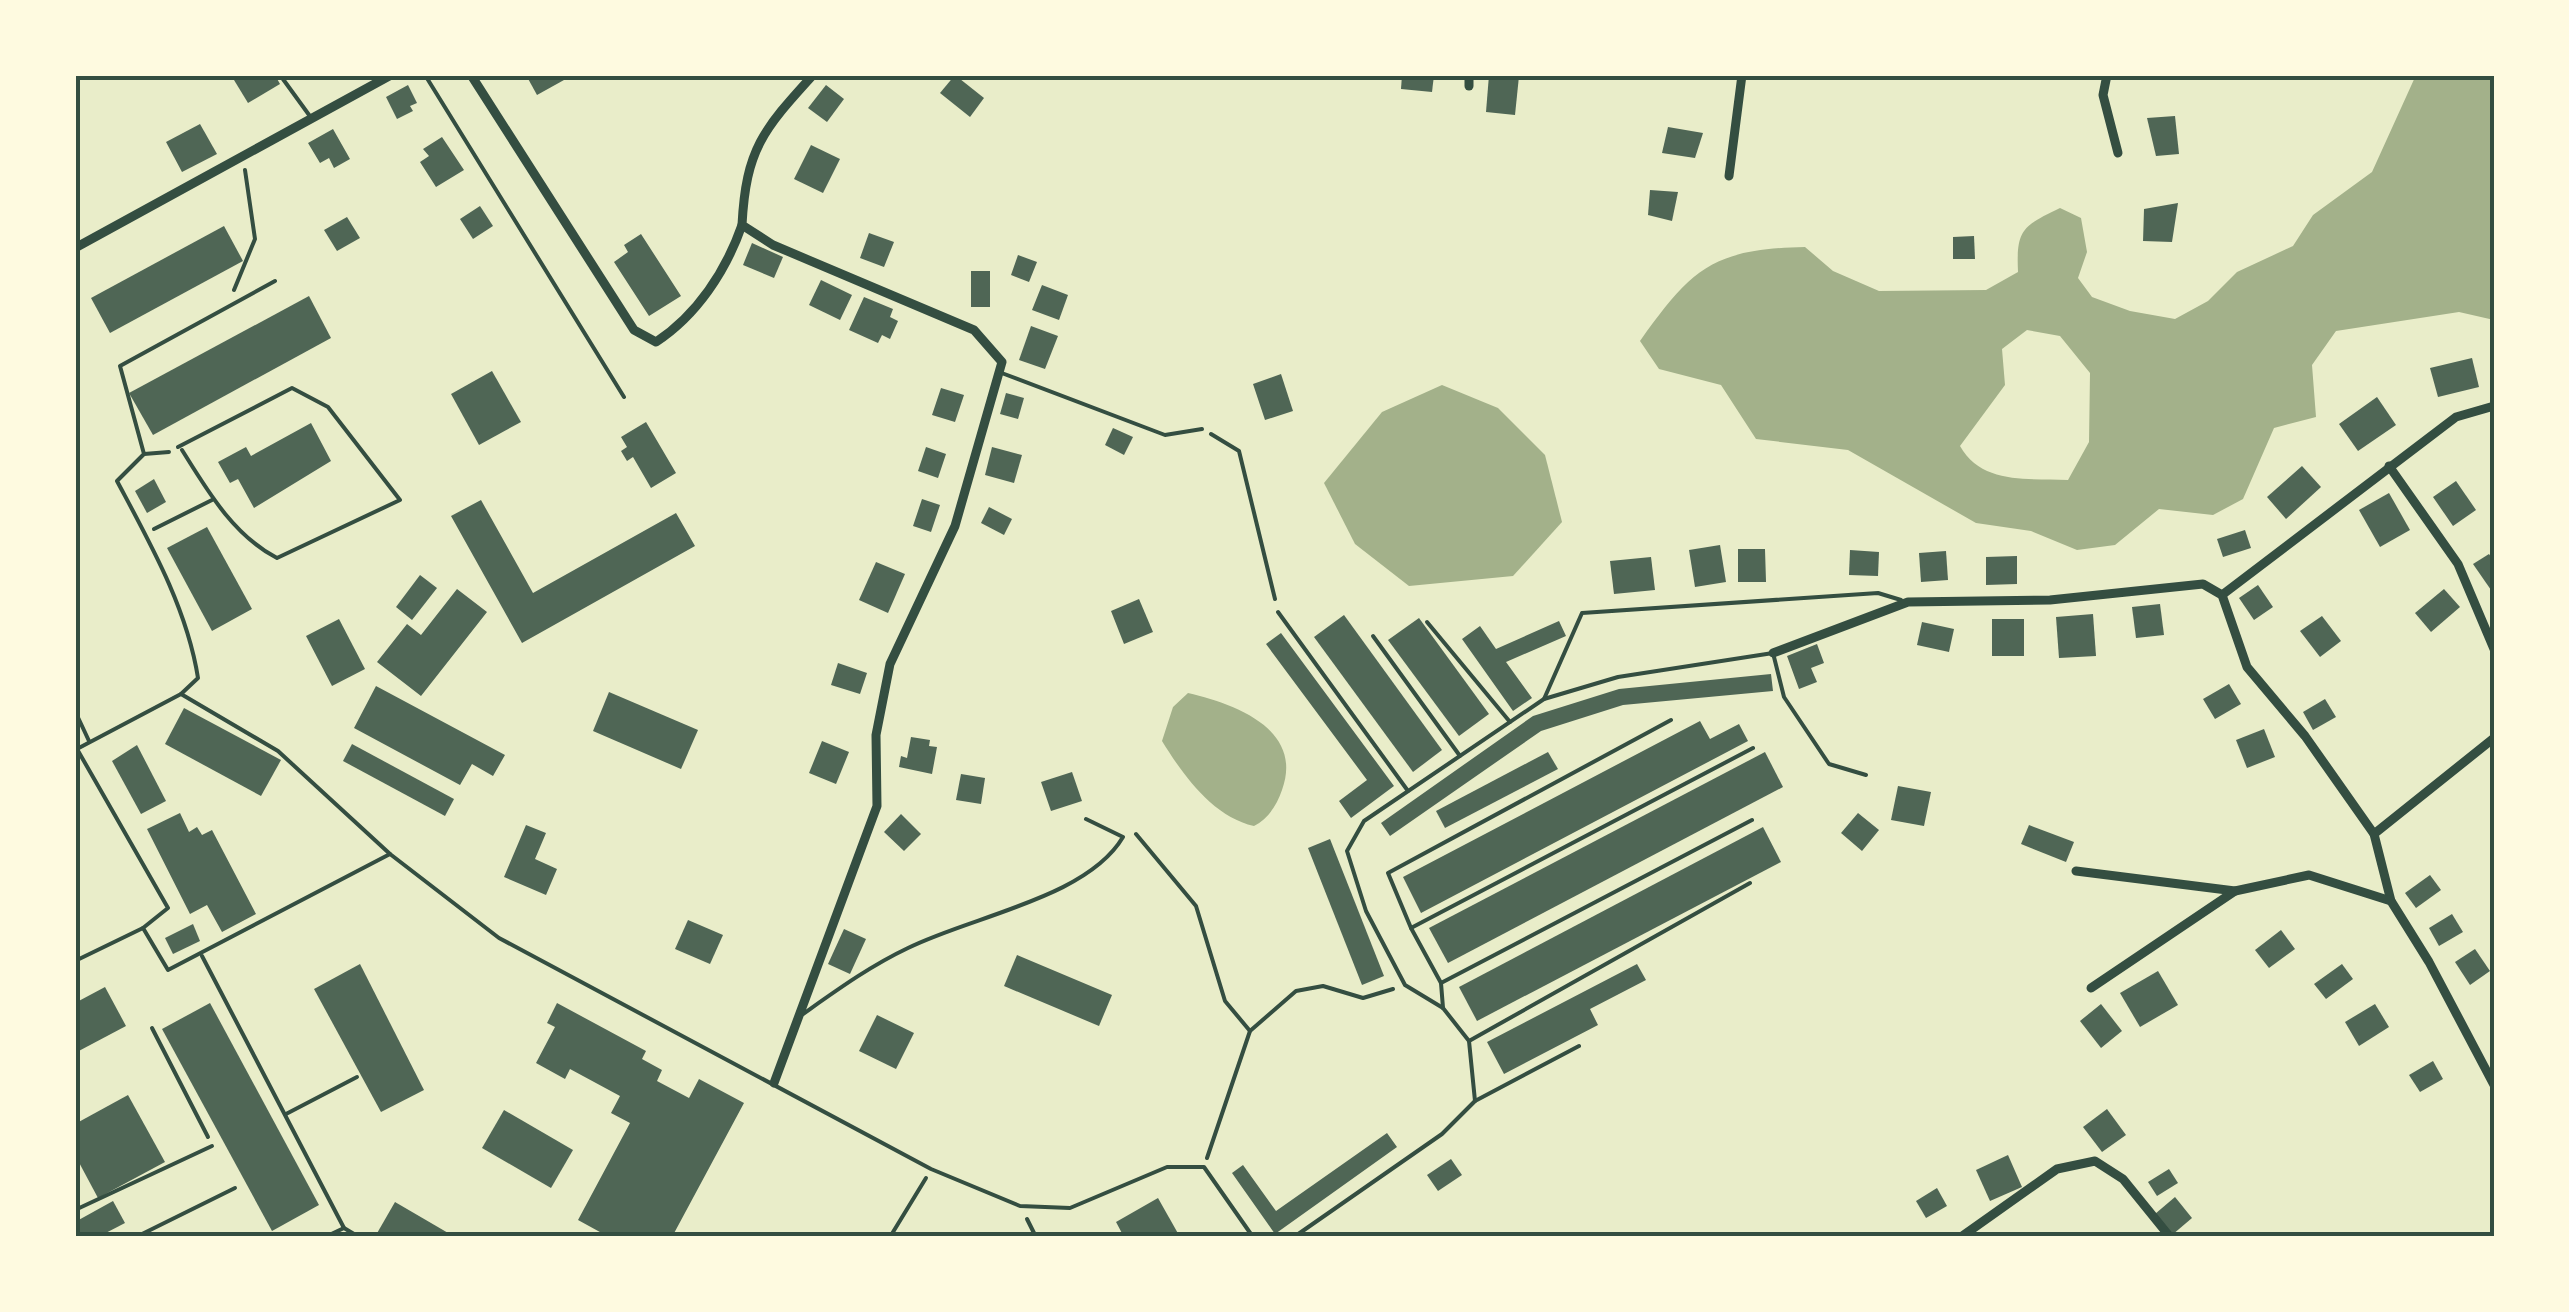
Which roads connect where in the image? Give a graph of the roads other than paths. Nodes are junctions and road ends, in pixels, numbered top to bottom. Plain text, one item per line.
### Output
1 (280, 75) edge
2 (391, 75) edge
3 (425, 75) edge
4 (471, 75) edge
5 (813, 75) edge
6 (1742, 75) edge
7 (2108, 75) edge
8 (312, 119) junction
9 (2118, 153) dead end
10 (1729, 176) dead end
11 (742, 225) junction
12 (75, 248) edge
13 (274, 282) dead end
14 (999, 372) junction
15 (624, 397) dead end
16 (2494, 406) edge
17 (1202, 429) road end
18 (169, 452) road end
19 (144, 454) junction
20 (2388, 466) junction
21 (2222, 595) junction
22 (1908, 602) junction
23 (1278, 612) road end
24 (1426, 622) dead end
25 (1373, 636) dead end
26 (2494, 649) edge
27 (1773, 653) junction
28 (181, 694) junction
29 (1544, 699) junction
30 (75, 711) edge
31 (1671, 720) dead end
32 (1510, 722) junction
33 (2494, 738) edge
34 (89, 741) junction
35 (1753, 748) dead end
36 (76, 750) edge
37 (1460, 756) junction
38 (1866, 775) dead end
39 (1408, 790) junction
40 (1086, 818) dead end
41 (1752, 820) dead end
42 (2374, 834) junction
43 (390, 854) junction
44 (2076, 870) dead end
45 (1750, 883) dead end
46 (2235, 891) junction
47 (2391, 902) junction
48 (143, 928) junction
49 (1411, 928) junction
50 (202, 956) junction
51 (75, 961) edge
52 (1441, 983) junction
53 (2091, 988) dead end
54 (1443, 1008) junction
55 (799, 1016) junction
56 (1469, 1041) junction
57 (1579, 1046) dead end
58 (356, 1077) dead end
59 (774, 1083) junction
60 (2494, 1084) edge
61 (1474, 1100) junction
62 (286, 1114) junction
63 (212, 1146) road end
64 (235, 1188) dead end
65 (75, 1210) edge
66 (75, 1228) edge
67 (344, 1228) junction
68 (80, 1237) edge
69 (136, 1237) edge
70 (324, 1237) edge
71 (358, 1237) edge
72 (1253, 1237) edge
73 (1294, 1237) edge
74 (1961, 1237) edge
75 (2170, 1237) edge

1 - 8 lane
2 - 8 street
3 - 15 lane
4 - 11 street
5 - 11 street
6 - 10 street
7 - 9 street
8 - 12 street
11 - 14 street
13 - 19 lane
14 - 17 lane
14 - 55 street
16 - 20 street
18 - 19 lane
19 - 28 lane
20 - 21 street
20 - 26 street
21 - 22 street
21 - 42 street
22 - 27 street
22 - 29 lane
23 - 39 lane
24 - 32 lane
25 - 37 lane
27 - 29 lane
27 - 38 lane
28 - 34 lane
28 - 43 lane
29 - 32 lane
30 - 34 lane
31 - 49 lane
32 - 37 lane
33 - 42 street
34 - 36 lane
35 - 49 lane
36 - 48 lane
37 - 39 lane
39 - 54 lane
40 - 55 lane
41 - 52 lane
42 - 47 street
43 - 50 lane
43 - 59 lane
44 - 46 street
45 - 56 lane
46 - 47 street
46 - 53 street
47 - 60 street
48 - 50 lane
48 - 51 lane
49 - 52 lane
50 - 62 lane
52 - 54 lane
54 - 56 lane
55 - 59 street
56 - 61 lane
57 - 61 lane
58 - 62 lane
59 - 72 lane
61 - 73 lane
62 - 67 lane
63 - 65 lane
64 - 69 lane
66 - 68 lane
67 - 70 lane
67 - 71 lane
74 - 75 street

